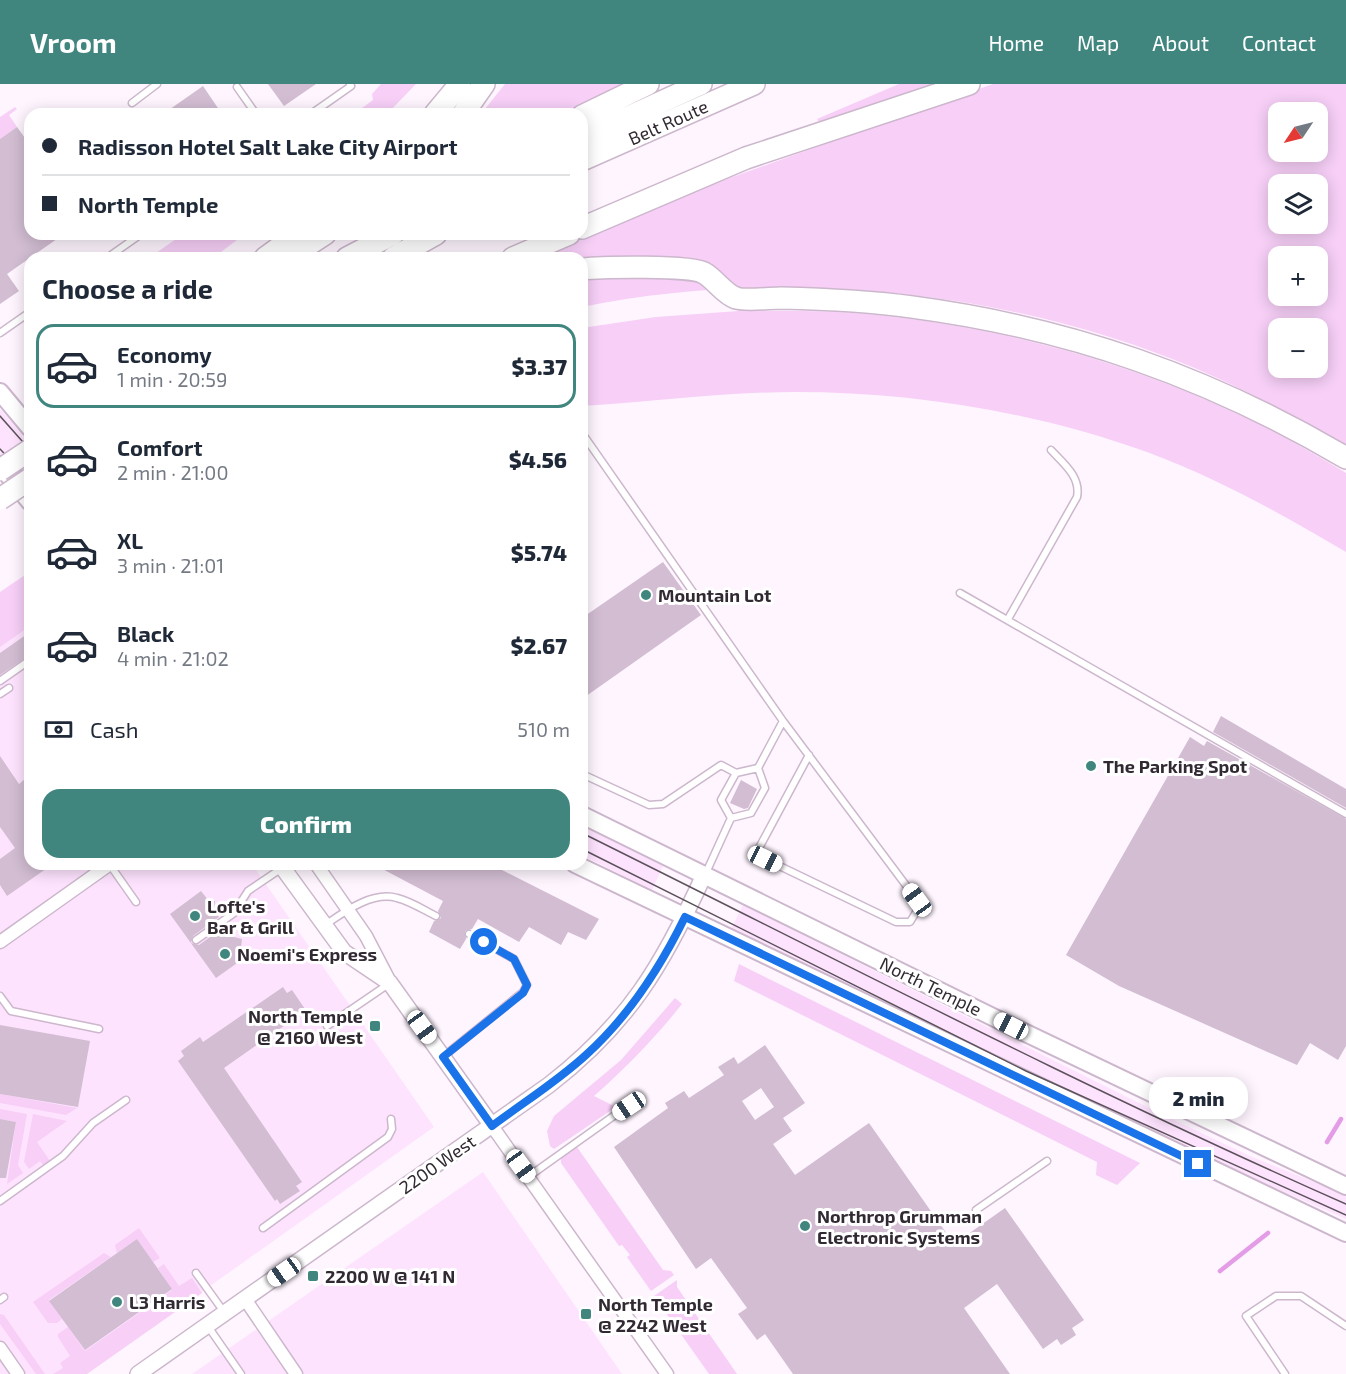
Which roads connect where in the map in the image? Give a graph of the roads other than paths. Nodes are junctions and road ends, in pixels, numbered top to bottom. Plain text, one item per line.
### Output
1 (157, 84) edge
2 (350, 84) edge
3 (460, 84) edge
4 (484, 84) edge
5 (648, 84) edge
6 (701, 84) edge
7 (754, 84) edge
8 (969, 84) edge
9 (237, 87) dead end
10 (132, 103) dead end
11 (252, 108) edge
12 (320, 108) edge
13 (440, 108) edge
14 (467, 108) edge
15 (588, 113) edge
16 (588, 135) edge
17 (588, 157) edge
18 (588, 225) edge
19 (132, 240) edge
20 (290, 240) edge
21 (316, 240) edge
22 (382, 240) edge
23 (425, 240) edge
24 (555, 240) edge
25 (116, 252) edge
26 (274, 252) edge
27 (297, 252) edge
28 (358, 252) edge
29 (404, 252) edge
30 (527, 252) edge
31 (588, 268) edge
32 (24, 316) edge
33 (0, 333) edge
34 (0, 392) edge
35 (24, 421) edge
36 (588, 442) edge
37 (1051, 450) dead end
38 (24, 453) edge
39 (1346, 458) edge
40 (0, 467) edge
41 (24, 483) edge
42 (24, 495) edge
43 (0, 499) edge
44 (960, 593) dead end
45 (1008, 619) junction
46 (24, 664) edge
47 (0, 681) edge
48 (9, 688) dead end
49 (0, 694) edge
50 (783, 721) junction
51 (809, 755) junction
52 (758, 768) junction
53 (736, 773) junction
54 (588, 777) edge
55 (1346, 814) edge
56 (588, 818) edge
57 (731, 818) junction
58 (102, 870) edge
59 (114, 870) edge
60 (276, 870) edge
61 (286, 870) edge
62 (320, 870) edge
63 (587, 870) edge
64 (704, 875) junction
65 (136, 902) dead end
66 (348, 910) junction
67 (436, 916) dead end
68 (685, 917) junction
69 (324, 926) junction
70 (469, 934) dead end
71 (196, 940) dead end
72 (0, 942) edge
73 (390, 983) junction
74 (0, 996) edge
75 (327, 1026) dead end
76 (99, 1029) dead end
77 (443, 1057) junction
78 (126, 1100) dead end
79 (629, 1106) dead end
80 (391, 1119) dead end
81 (492, 1126) junction
82 (1047, 1161) dead end
83 (528, 1177) junction
84 (1346, 1186) edge
85 (0, 1201) edge
86 (976, 1210) dead end
87 (263, 1228) dead end
88 (1346, 1233) edge
89 (196, 1273) dead end
90 (244, 1299) junction
91 (225, 1313) junction
92 (207, 1325) junction
93 (1346, 1326) edge
94 (0, 1348) edge
95 (18, 1374) edge
96 (138, 1374) edge
97 (241, 1374) edge
98 (296, 1374) edge
99 (667, 1374) edge
100 (1286, 1374) edge

1 - 10 lane
2 - 12 lane
3 - 13 highway
4 - 14 highway
5 - 15 highway
6 - 16 highway, Belt Route
7 - 17 highway, Belt Route
8 - 18 highway
9 - 11 lane
19 - 25 lane
20 - 26 highway
21 - 27 highway
22 - 28 highway
23 - 29 highway
24 - 30 highway
31 - 39 highway
32 - 33 lane
34 - 35 main road
36 - 50 lane
37 - 45 lane
38 - 40 highway, bridge
40 - 42 main road
41 - 43 highway, bridge
44 - 45 lane
45 - 55 lane
46 - 47 lane
48 - 49 lane
50 - 51 lane
50 - 52 lane
51 - 51 lane
52 - 53 lane
52 - 57 lane
53 - 54 lane
53 - 57 lane
56 - 64 main road, North Temple
57 - 64 lane
58 - 72 street
59 - 65 lane
60 - 71 lane
61 - 69 street
62 - 66 street
63 - 68 main road
64 - 68 street, 2200 West
64 - 84 main road, North Temple
66 - 67 lane
66 - 69 lane
66 - 73 street
68 - 81 street, 2200 West
68 - 88 main road
69 - 73 street
70 - 77 lane
73 - 75 lane
73 - 77 street
74 - 76 lane
77 - 81 street
78 - 85 lane
79 - 83 lane
80 - 87 lane
81 - 83 street
81 - 90 street, 2200 West
82 - 86 lane
83 - 99 street
89 - 91 lane
90 - 91 street, 2200 West
90 - 98 street
91 - 92 street, 2200 West
92 - 96 street, 2200 West
92 - 97 lane
93 - 100 lane
94 - 95 street

